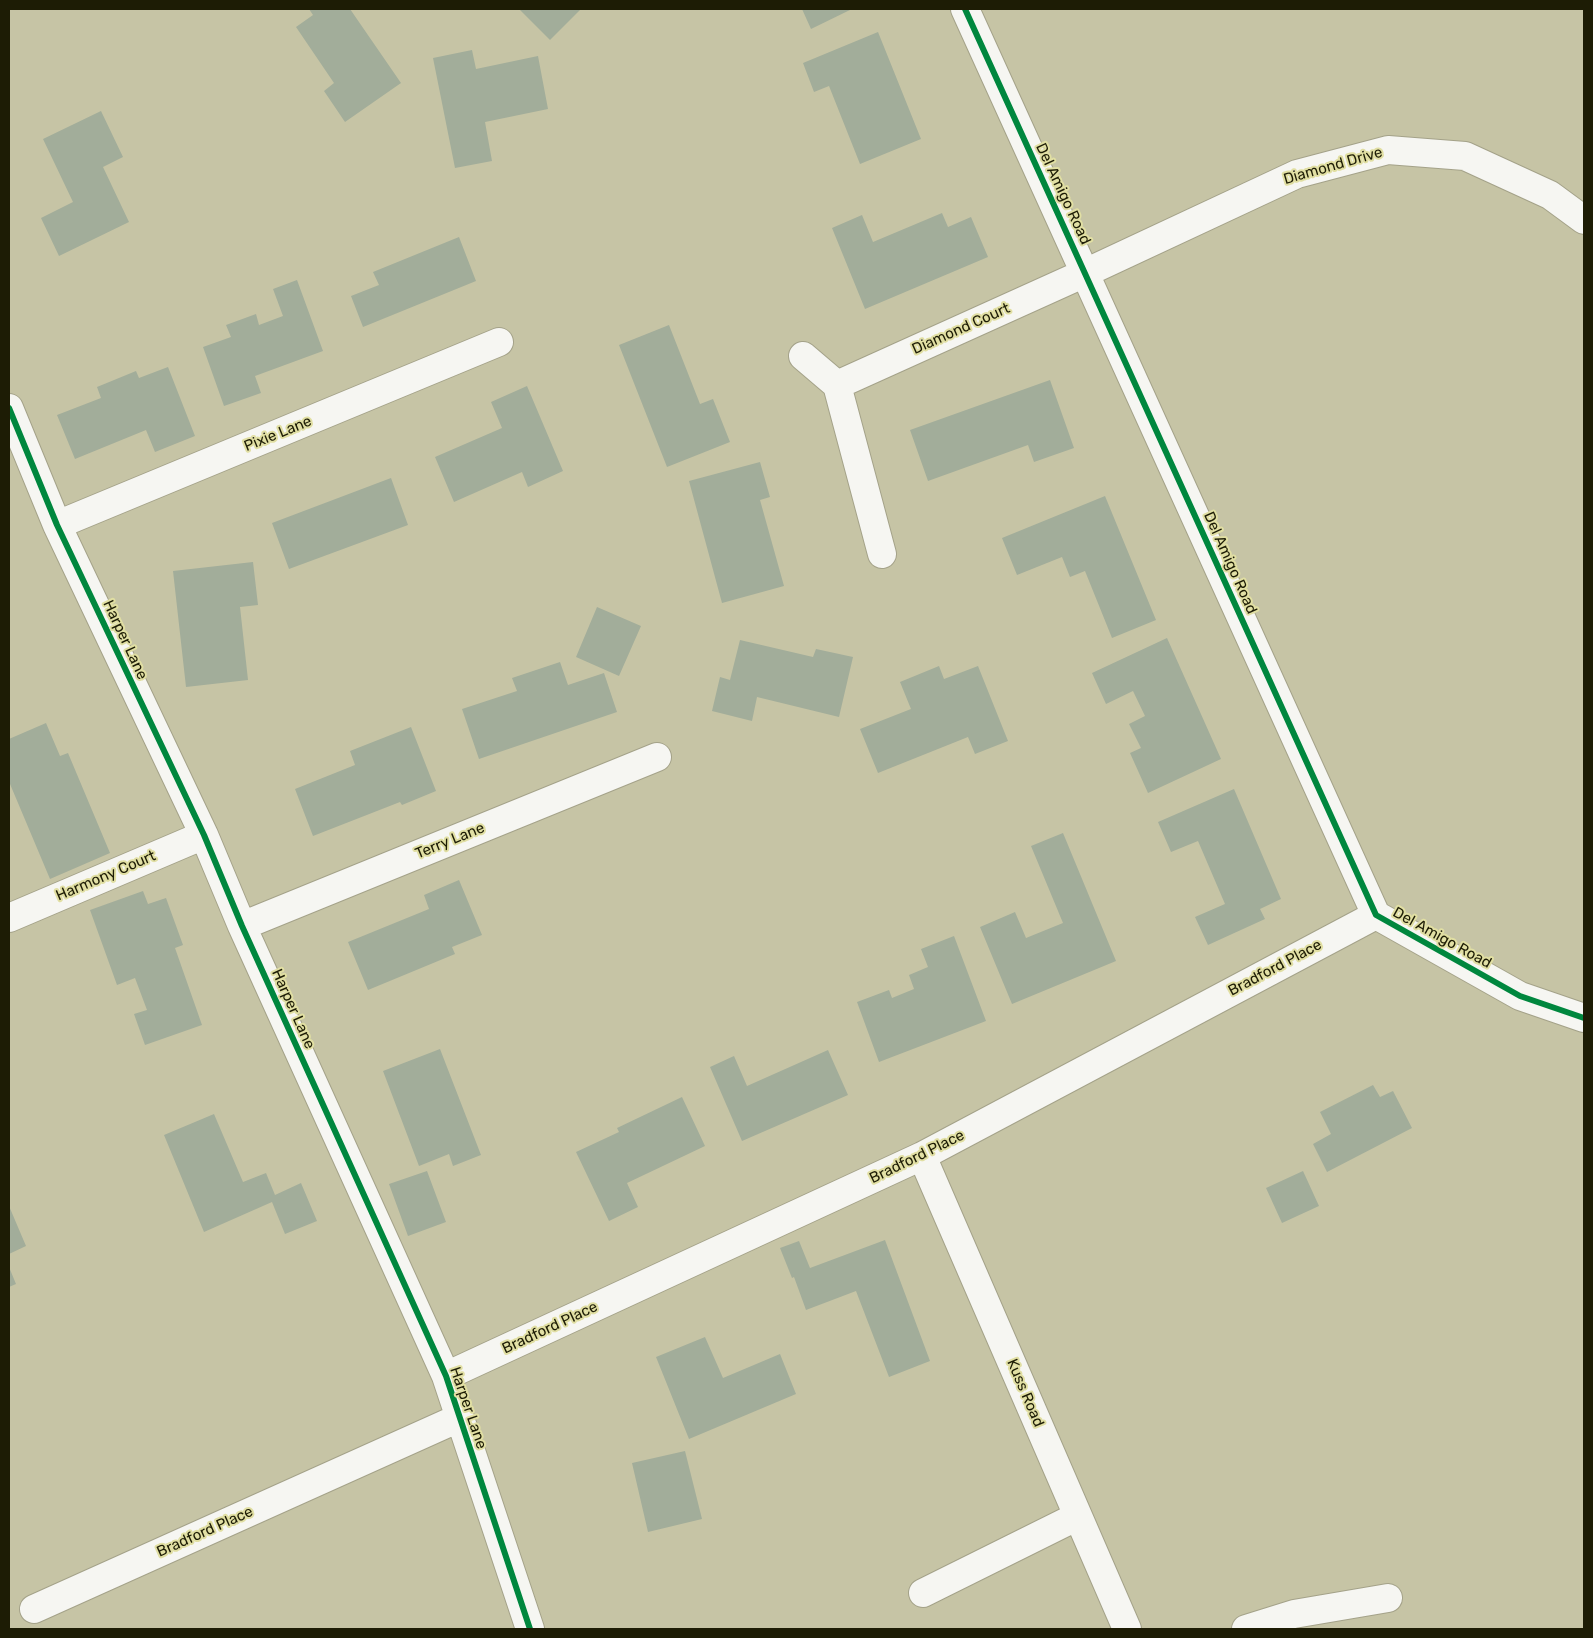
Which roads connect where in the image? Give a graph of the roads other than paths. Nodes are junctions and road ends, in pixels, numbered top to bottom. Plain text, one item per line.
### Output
1 (965, 9) edge
2 (1584, 220) edge
3 (1086, 273) junction
4 (499, 342) dead end
5 (803, 356) dead end
6 (837, 385) junction
7 (9, 408) edge
8 (20, 465) edge
9 (57, 525) junction
10 (882, 554) dead end
11 (657, 757) dead end
12 (204, 835) junction
13 (1376, 914) junction
14 (9, 918) edge
15 (242, 926) junction
16 (1584, 1018) edge
17 (922, 1156) junction
18 (446, 1376) junction
19 (459, 1418) junction
20 (1078, 1516) junction
21 (923, 1593) dead end
22 (1388, 1598) dead end
23 (34, 1609) dead end
24 (530, 1629) edge
25 (1127, 1629) edge
26 (1246, 1629) edge

1 - 3 street, Del Amigo Road
2 - 3 street, Diamond Drive
3 - 6 street, Diamond Court
3 - 13 street, Del Amigo Road
4 - 9 street, Pixie Lane
5 - 6 street
6 - 10 street
7 - 8 street, Harper Lane
8 - 9 street, Harper Lane
9 - 12 street, Harper Lane
11 - 15 street, Terry Lane
12 - 14 street, Harmony Court
12 - 15 street, Harper Lane
13 - 16 street, Del Amigo Road
13 - 17 street, Bradford Place
15 - 18 street, Harper Lane
17 - 18 street, Bradford Place
17 - 20 street, Kuss Road
18 - 19 street, Harper Lane
19 - 23 street, Bradford Place
19 - 24 street, Harper Lane
20 - 21 street
20 - 25 street, Kuss Road
22 - 26 street

